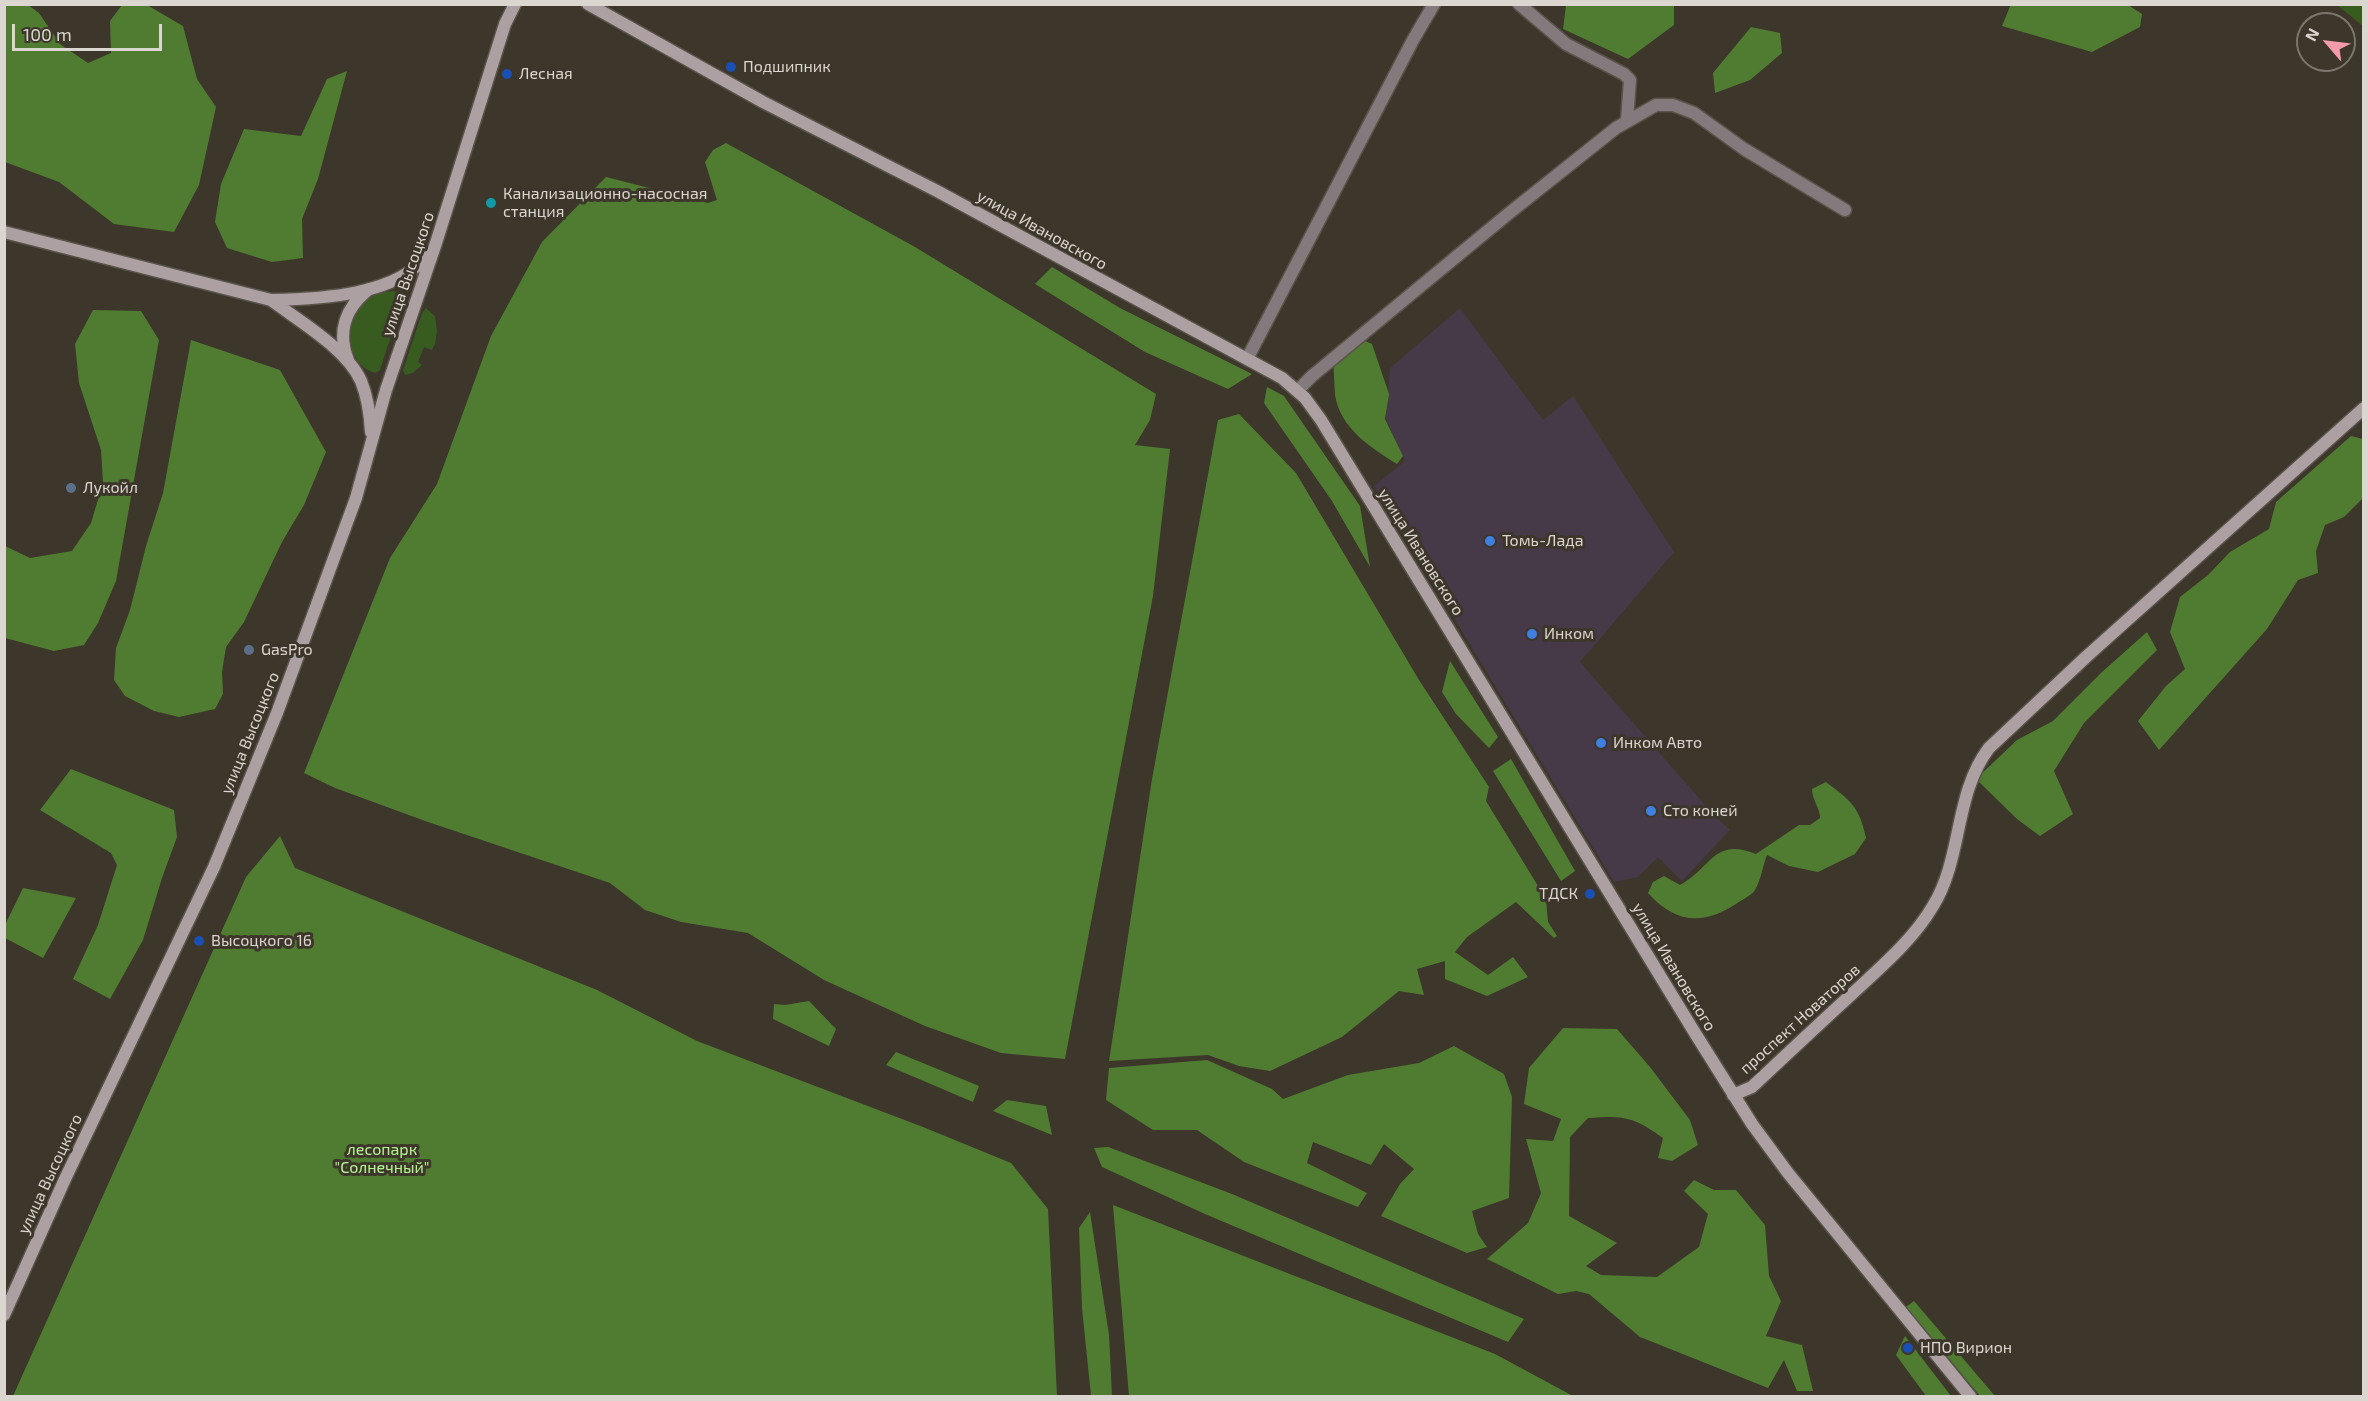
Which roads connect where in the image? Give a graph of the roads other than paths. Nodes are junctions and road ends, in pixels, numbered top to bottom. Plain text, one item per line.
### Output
1 (515, 4) edge
2 (588, 4) edge
3 (1434, 4) edge
4 (1520, 4) edge
5 (1627, 120) junction
6 (1845, 210) dead end
7 (4, 232) edge
8 (436, 243) junction
9 (375, 287) junction
10 (421, 287) junction
11 (271, 300) junction
12 (1247, 359) junction
13 (350, 364) junction
14 (361, 380) junction
15 (386, 390) junction
16 (1298, 390) junction
17 (2364, 408) edge
18 (372, 439) junction
19 (1733, 1095) junction
20 (4, 1315) edge
21 (1970, 1396) edge

1 - 8 main road, улица Высоцкого
2 - 12 main road, улица Ивановского
3 - 12 street
4 - 5 street
5 - 6 street
5 - 16 street
7 - 11 main road
8 - 9 main road
8 - 10 main road, улица Высоцкого
9 - 10 main road
9 - 11 main road
9 - 13 main road
10 - 15 main road, улица Высоцкого
11 - 13 main road
12 - 16 main road, улица Ивановского
13 - 14 main road
14 - 15 main road
14 - 18 main road
15 - 18 main road, улица Высоцкого
16 - 19 main road, улица Ивановского
17 - 19 main road, проспект Новаторов
18 - 20 main road, улица Высоцкого
19 - 21 main road, улица Ивановского

